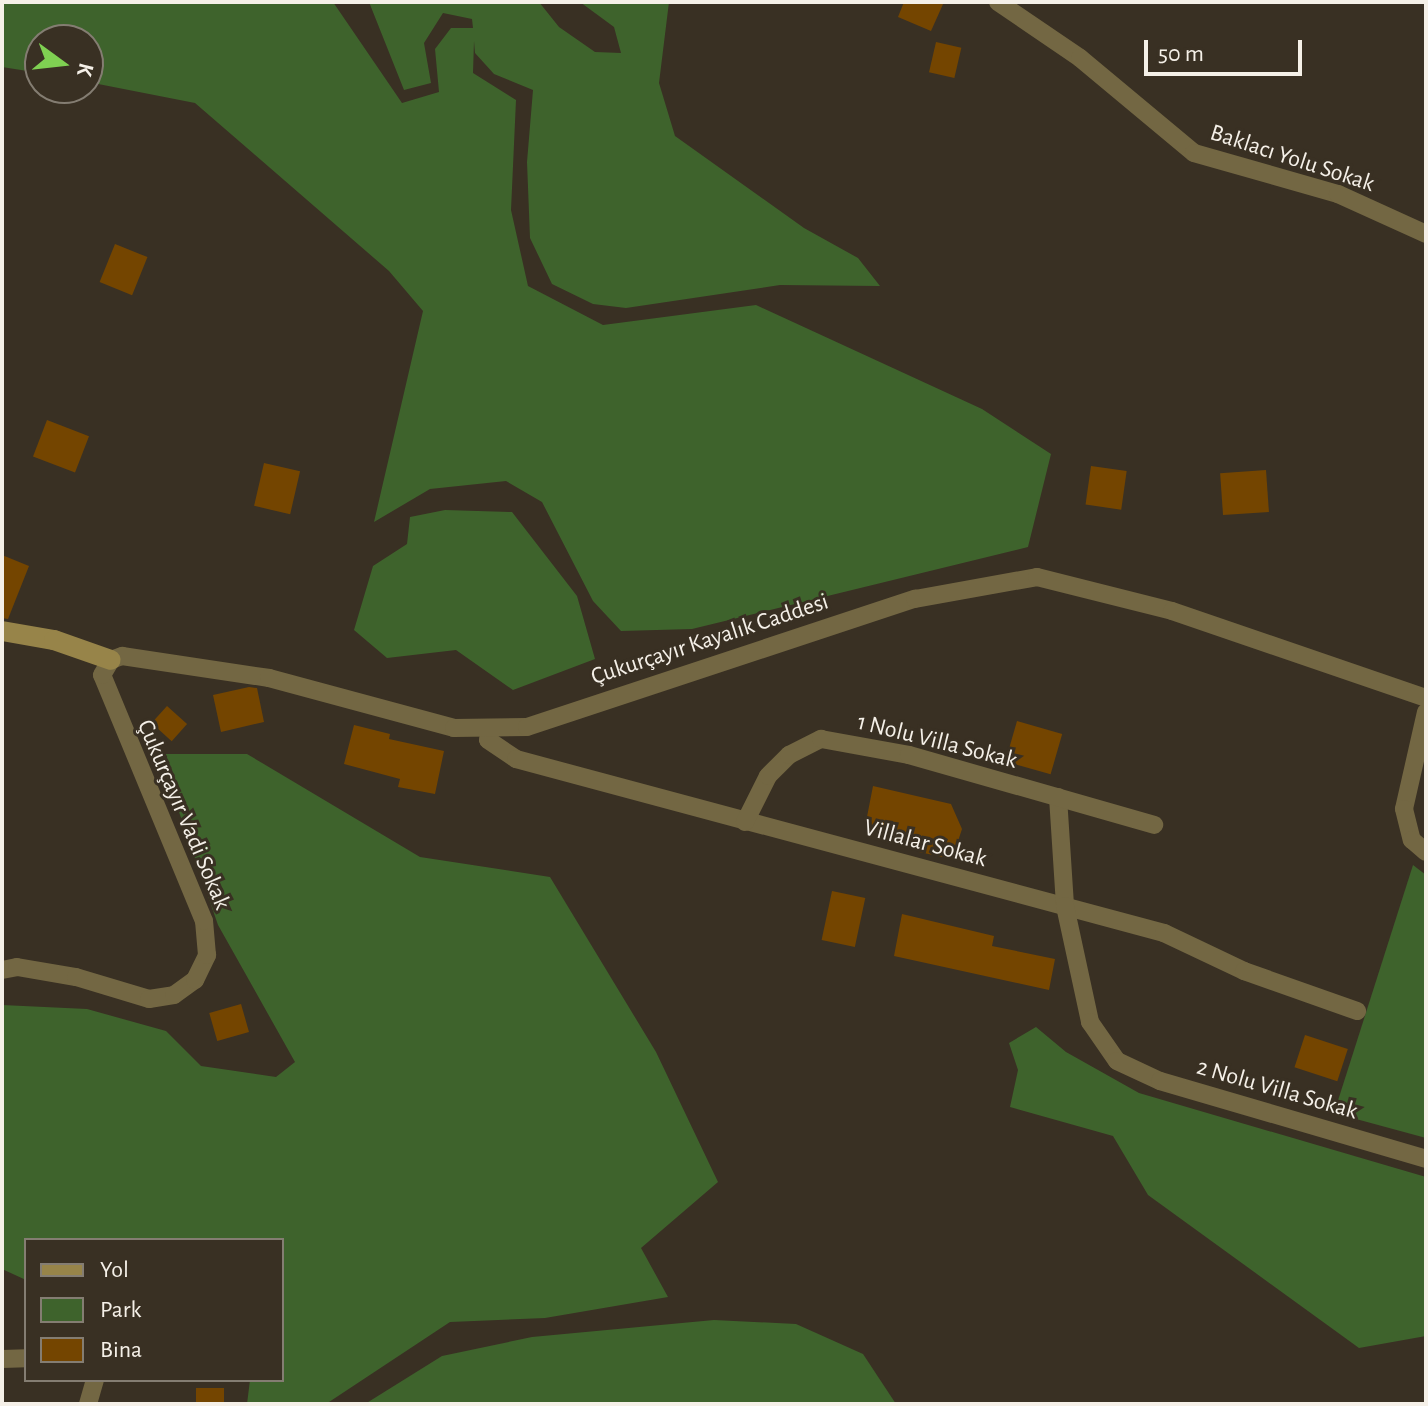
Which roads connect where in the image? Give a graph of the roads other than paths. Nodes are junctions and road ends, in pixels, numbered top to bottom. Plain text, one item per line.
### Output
1 (998, 2) edge
2 (1426, 234) edge
3 (2, 631) edge
4 (111, 660) junction
5 (1426, 698) edge
6 (1426, 712) edge
7 (491, 729) junction
8 (1058, 797) junction
9 (745, 822) junction
10 (1154, 825) dead end
11 (1426, 852) edge
12 (1065, 906) junction
13 (2, 970) edge
14 (1357, 1011) dead end
15 (1426, 1159) edge
16 (24, 1358) edge
17 (2, 1359) edge
18 (94, 1382) edge
19 (88, 1404) edge

1 - 2 street, Baklacı Yolu Sokak
3 - 4 street, Çukurçayır Kayalık Caddesi
4 - 7 street, Çukurçayır Kayalık Caddesi
4 - 13 street, Çukurçayır Vadi Sokak
5 - 7 street, Çukurçayır Kayalık Caddesi
6 - 11 street
7 - 9 street, Villalar Sokak
8 - 9 street, 1 Nolu Villa Sokak
8 - 10 street, 1 Nolu Villa Sokak
8 - 12 street
9 - 12 street, Villalar Sokak
12 - 14 street, Villalar Sokak
12 - 15 street, 2 Nolu Villa Sokak
16 - 17 street
18 - 19 street

